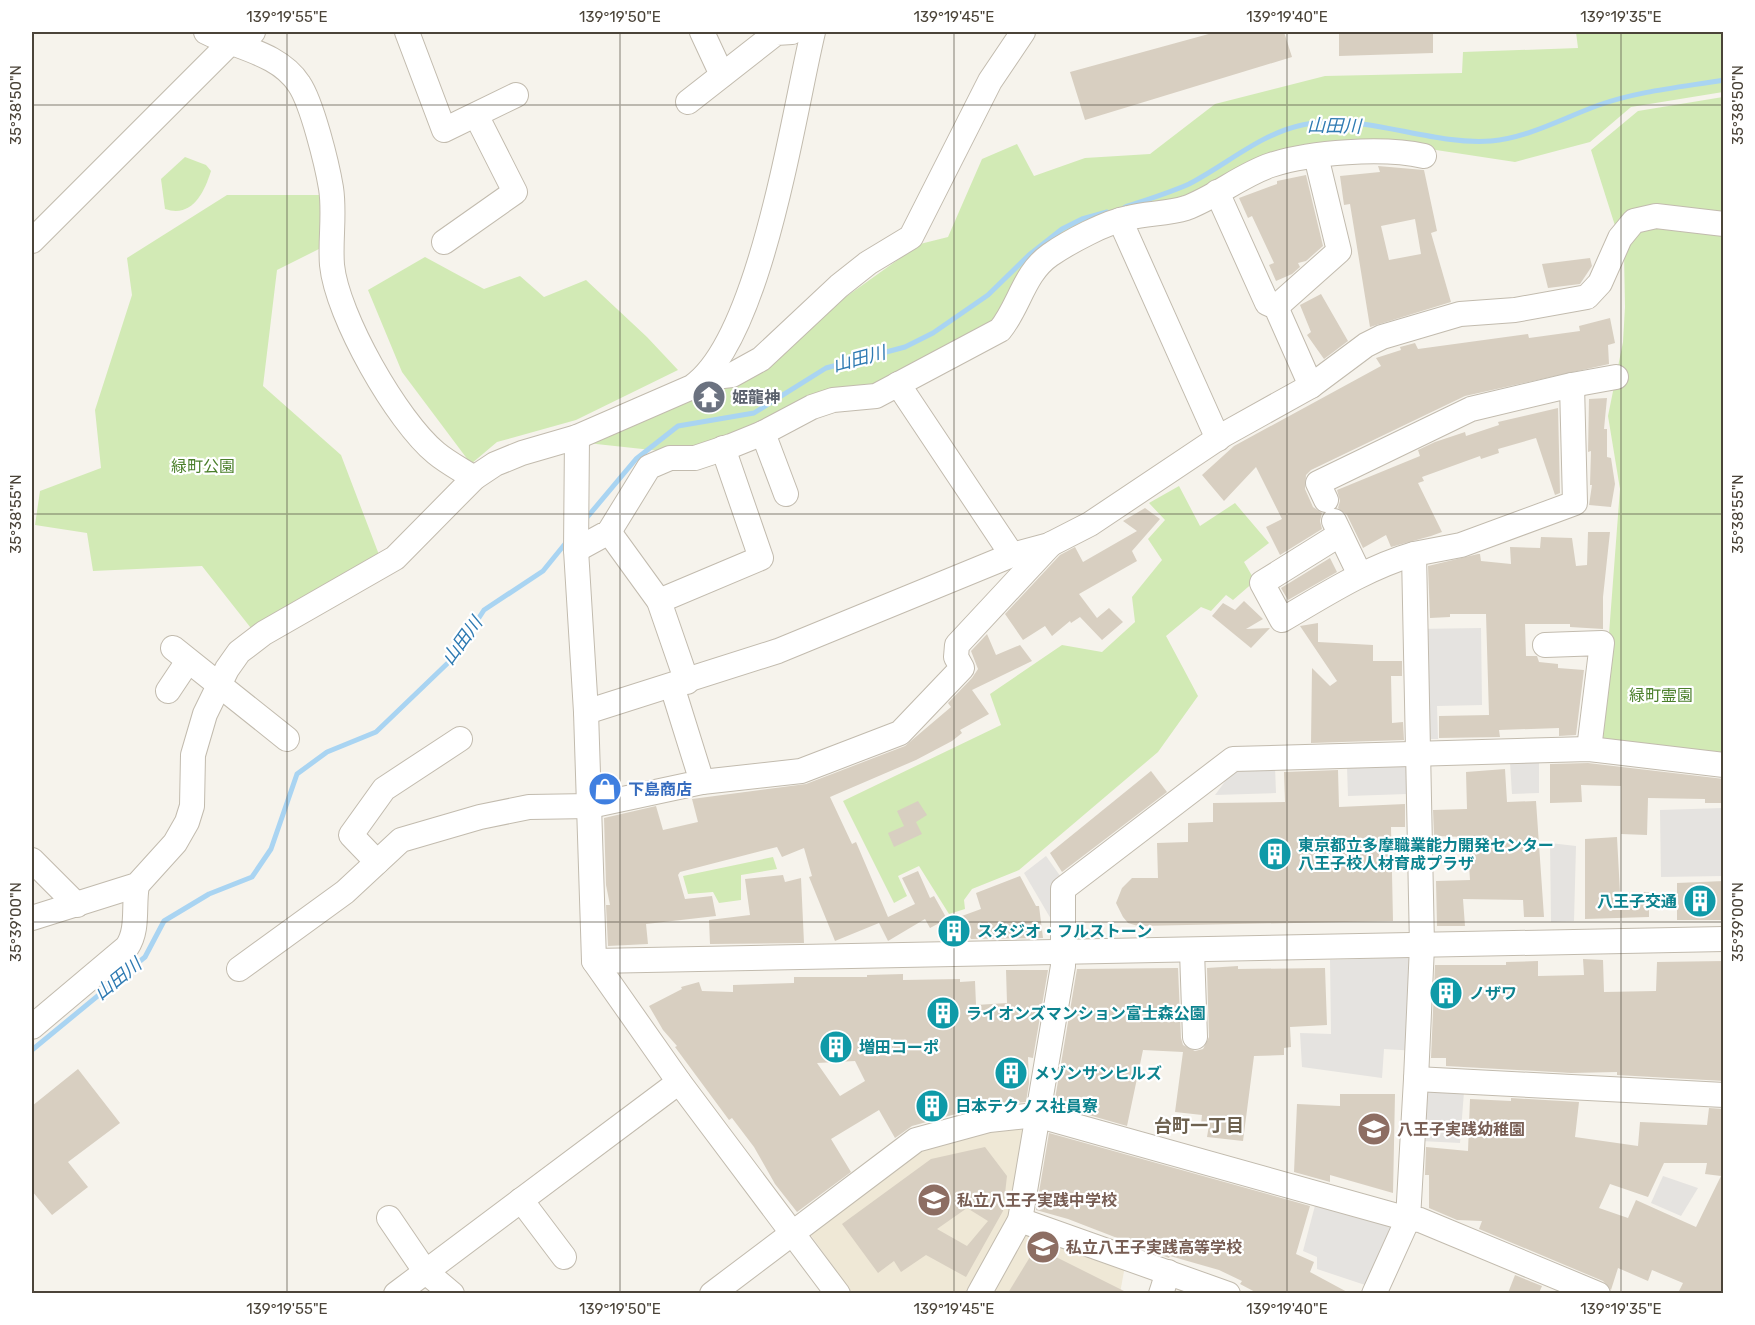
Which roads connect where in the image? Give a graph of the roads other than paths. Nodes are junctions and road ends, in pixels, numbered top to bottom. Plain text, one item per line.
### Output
1 (206, 32) edge
2 (253, 32) edge
3 (407, 32) edge
4 (702, 32) edge
5 (781, 32) edge
6 (813, 32) edge
7 (1023, 32) edge
8 (229, 44) junction
9 (722, 75) junction
10 (516, 95) dead end
11 (688, 102) dead end
12 (476, 116) junction
13 (1316, 156) junction
14 (1424, 156) dead end
15 (1217, 192) junction
16 (1120, 220) junction
17 (1724, 224) edge
18 (32, 241) edge
19 (444, 242) dead end
20 (1276, 307) junction
21 (1616, 377) dead end
22 (705, 378) junction
23 (898, 384) junction
24 (1572, 385) junction
25 (1311, 386) junction
26 (763, 433) junction
27 (577, 438) junction
28 (1218, 439) junction
29 (723, 448) junction
30 (474, 478) junction
31 (786, 494) dead end
32 (1333, 519) junction
33 (609, 532) junction
34 (1052, 544) junction
35 (576, 549) junction
36 (1414, 554) junction
37 (1012, 555) junction
38 (1360, 575) junction
39 (659, 601) junction
40 (1545, 645) dead end
41 (219, 683) junction
42 (680, 684) junction
43 (168, 691) dead end
44 (586, 712) junction
45 (460, 739) dead end
46 (287, 740) dead end
47 (1589, 749) junction
48 (1417, 754) junction
49 (1724, 765) edge
50 (702, 782) junction
51 (590, 806) junction
52 (32, 860) edge
53 (378, 861) junction
54 (136, 885) junction
55 (78, 905) junction
56 (32, 918) edge
57 (1724, 939) edge
58 (1422, 946) junction
59 (1192, 951) junction
60 (1064, 954) junction
61 (594, 962) junction
62 (240, 969) dead end
63 (32, 1027) edge
64 (1195, 1037) dead end
65 (1416, 1079) junction
66 (680, 1082) junction
67 (1724, 1095) edge
68 (1036, 1115) junction
69 (520, 1200) junction
70 (389, 1218) dead end
71 (1408, 1219) junction
72 (1020, 1220) junction
73 (794, 1234) junction
74 (564, 1257) dead end
75 (426, 1270) junction
76 (1164, 1283) edge
77 (396, 1293) edge
78 (452, 1293) edge
79 (712, 1293) edge
80 (838, 1293) edge
81 (979, 1293) edge
82 (1228, 1293) edge
83 (1374, 1293) edge
84 (1598, 1293) edge

1 - 8 street
2 - 8 street
3 - 12 street
4 - 9 street
5 - 9 street
6 - 22 street
7 - 22 street
8 - 18 street
8 - 30 street
9 - 11 street
10 - 12 street
12 - 19 street
13 - 14 street
13 - 15 street
13 - 20 street
15 - 16 street
15 - 20 street
16 - 23 street
16 - 28 street
17 - 25 street
20 - 25 street
21 - 24 street
22 - 27 street
23 - 26 street
23 - 37 street
24 - 32 street
24 - 36 street
25 - 28 street
26 - 29 street
26 - 31 street
27 - 30 street
27 - 35 street
28 - 34 street
29 - 33 street
29 - 39 street
30 - 41 street
32 - 38 street
32 - 38 street
33 - 35 street
33 - 39 street
34 - 37 street
34 - 50 street
35 - 44 street
36 - 38 street
36 - 48 street
37 - 42 street
39 - 42 street
40 - 47 street
41 - 43 street
41 - 46 street
41 - 54 street
42 - 44 street
42 - 50 street
44 - 51 street
45 - 53 street
47 - 48 street
47 - 49 street
48 - 58 street
48 - 60 street
50 - 51 street
51 - 53 street
51 - 61 street
52 - 55 street
53 - 62 street
54 - 55 street
54 - 63 street
55 - 56 street
57 - 58 street
58 - 59 street
58 - 65 street
59 - 60 street
59 - 64 street
60 - 61 street
60 - 68 street
61 - 66 street
65 - 67 street
65 - 71 street
66 - 69 street
66 - 73 street
68 - 71 street
68 - 72 street
68 - 73 street
69 - 74 street
69 - 75 street
70 - 75 street
71 - 83 street
71 - 84 street
72 - 76 street
72 - 81 street
73 - 79 street
73 - 80 street
75 - 77 street
75 - 78 street
76 - 82 street

